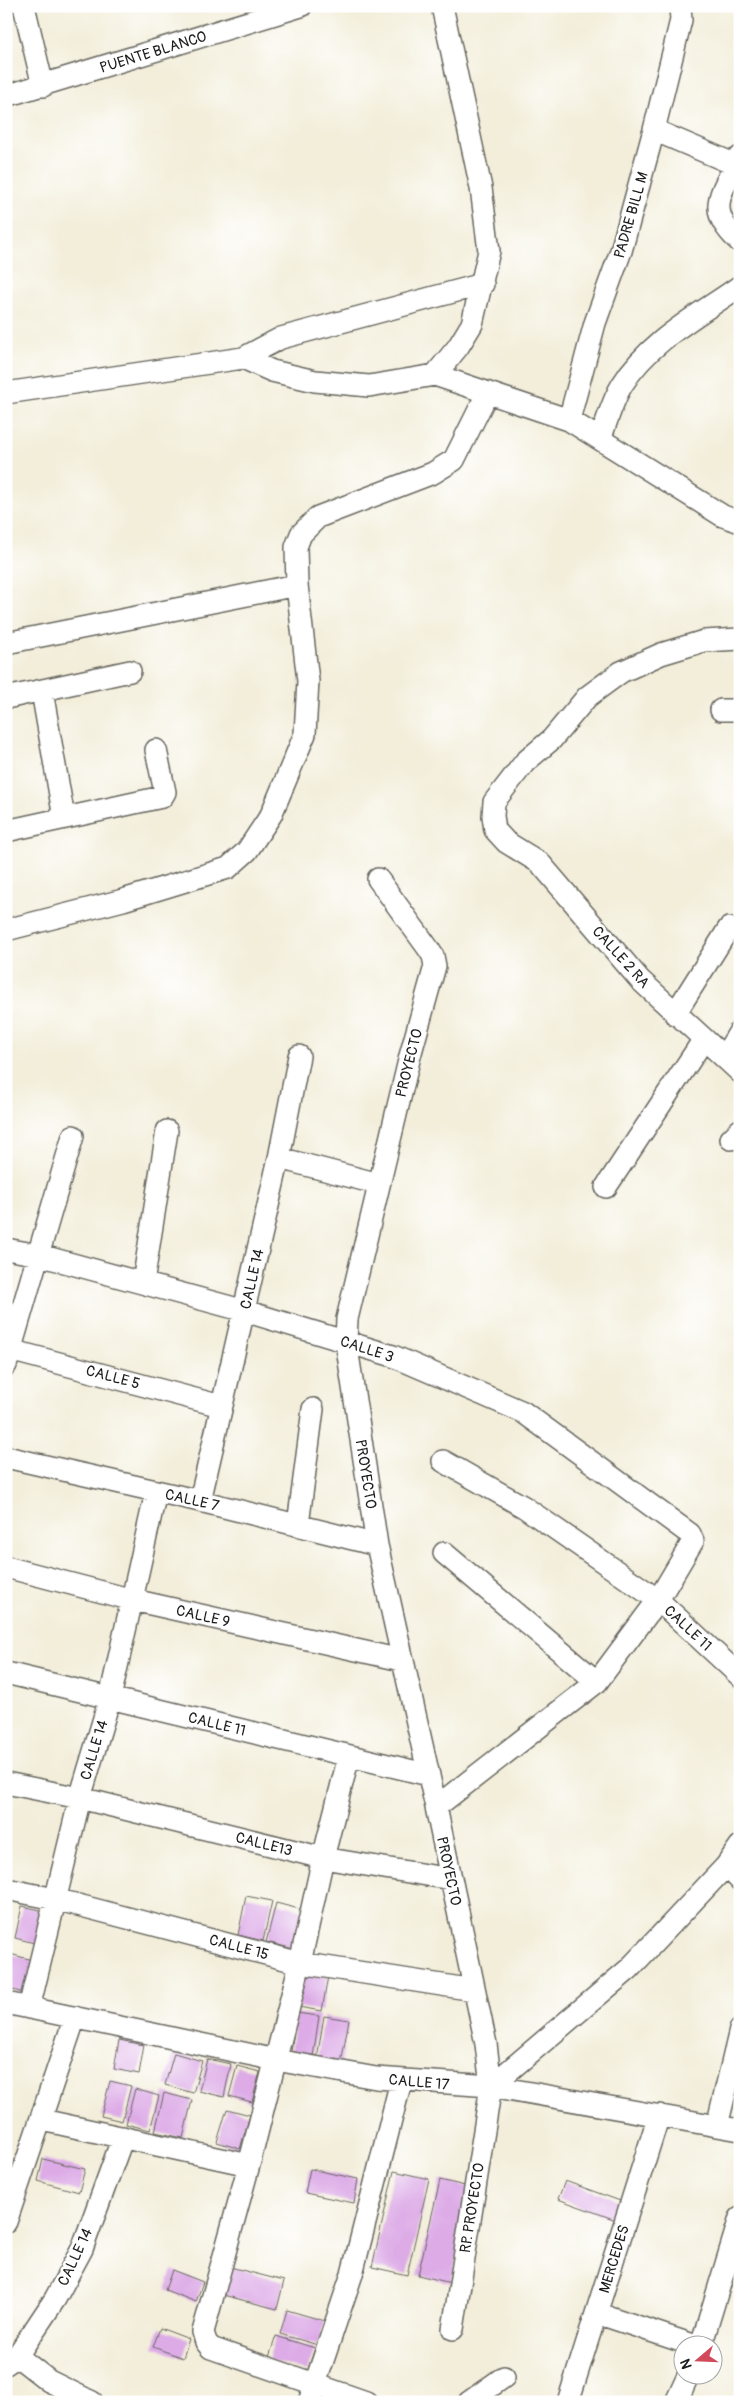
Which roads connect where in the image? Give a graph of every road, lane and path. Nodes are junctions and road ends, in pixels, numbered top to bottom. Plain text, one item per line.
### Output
1 (24, 6) edge
2 (300, 6) edge
3 (442, 6) edge
4 (680, 6) edge
5 (43, 86) junction
6 (6, 96) edge
7 (654, 130) junction
8 (738, 161) edge
9 (740, 242) edge
10 (483, 284) junction
11 (740, 286) edge
12 (243, 358) junction
13 (435, 375) junction
14 (6, 392) edge
15 (487, 394) junction
16 (569, 420) junction
17 (600, 439) junction
18 (740, 522) edge
19 (297, 585) junction
20 (740, 639) edge
21 (6, 644) edge
22 (130, 671) dead end
23 (42, 690) junction
24 (6, 698) edge
25 (156, 750) dead end
26 (64, 818) junction
27 (6, 831) edge
28 (378, 879) dead end
29 (728, 928) dead end
30 (6, 930) edge
31 (675, 1014) junction
32 (740, 1030) edge
33 (704, 1039) junction
34 (299, 1056) dead end
35 (724, 1057) junction
36 (740, 1072) edge
37 (167, 1132) dead end
38 (73, 1136) dead end
39 (279, 1158) junction
40 (379, 1184) junction
41 (606, 1187) dead end
42 (6, 1249) edge
43 (39, 1256) junction
44 (143, 1283) junction
45 (245, 1310) junction
46 (346, 1341) junction
47 (7, 1355) edge
48 (221, 1406) junction
49 (313, 1409) dead end
50 (6, 1457) edge
51 (443, 1461) dead end
52 (156, 1492) junction
53 (200, 1501) junction
54 (298, 1525) junction
55 (377, 1545) junction
56 (444, 1553) dead end
57 (6, 1567) edge
58 (133, 1600) junction
59 (658, 1600) junction
60 (401, 1660) junction
61 (6, 1673) edge
62 (740, 1676) edge
63 (597, 1682) junction
64 (110, 1698) junction
65 (349, 1756) junction
66 (428, 1775) junction
67 (6, 1783) edge
68 (80, 1798) junction
69 (436, 1807) junction
70 (740, 1846) edge
71 (323, 1858) junction
72 (733, 1873) edge
73 (451, 1879) junction
74 (6, 1889) edge
75 (55, 1899) junction
76 (300, 1963) junction
77 (474, 1990) junction
78 (6, 2004) edge
79 (28, 2008) junction
80 (75, 2017) junction
81 (740, 2030) edge
82 (276, 2060) junction
83 (401, 2081) junction
84 (492, 2086) junction
85 (659, 2115) junction
86 (42, 2120) junction
87 (717, 2126) junction
88 (740, 2130) edge
89 (123, 2137) junction
90 (250, 2165) junction
91 (740, 2218) edge
92 (6, 2222) edge
93 (597, 2313) junction
94 (453, 2329) dead end
95 (704, 2336) edge
96 (674, 2339) edge
97 (12, 2360) edge
98 (504, 2377) dead end
99 (683, 2386) edge
100 (312, 2394) edge
101 (92, 2402) edge
102 (366, 2402) edge
103 (469, 2402) edge
104 (568, 2402) edge
105 (676, 2402) edge

1 - 5 street
2 - 5 street, PUENTE BLANCO
3 - 10 street
4 - 7 street, PADRE BILL M
5 - 6 street, PUENTE BLANCO
7 - 8 street
7 - 16 street, PADRE BILL M
8 - 9 street
10 - 12 street
10 - 13 street
11 - 17 street
12 - 13 street
12 - 14 street
13 - 15 street
15 - 16 street
15 - 19 street
16 - 17 street
17 - 18 street
19 - 21 street
19 - 30 street
20 - 31 street, CALLE 2 RA
22 - 23 street
23 - 24 street
23 - 26 street
25 - 26 street
26 - 27 street
28 - 40 street, PROYECTO
29 - 31 street
31 - 33 street, CALLE 2 RA
32 - 35 street
33 - 35 street, CALLE 2 RA
33 - 41 street
34 - 39 street, CALLE 14
35 - 36 street, CALLE 2 RA
37 - 44 street
38 - 43 street
39 - 40 street
39 - 45 street, CALLE 14
40 - 46 street, PROYECTO
42 - 43 street, CALLE 3
43 - 44 street, CALLE 3
43 - 47 street
44 - 45 street, CALLE 3
45 - 46 street, CALLE 3
45 - 48 street, CALLE 14
46 - 55 street, PROYECTO
46 - 59 street, CALLE 3
47 - 48 street, CALLE 5
48 - 53 street, CALLE 14
49 - 54 street
50 - 52 street, CALLE 7
51 - 59 street, CALLE 11
52 - 53 street, CALLE 7
52 - 58 street, CALLE 14
53 - 54 street, CALLE 7
54 - 55 street, CALLE 7
55 - 60 street, PROYECTO
56 - 63 street
57 - 58 street, CALLE 9
58 - 60 street, CALLE 9
58 - 64 street, CALLE 14
59 - 62 street, CALLE 11
59 - 63 street
60 - 66 street, PROYECTO
61 - 64 street, CALLE 11
63 - 69 street
64 - 65 street, CALLE 11
64 - 68 street, CALLE 14
65 - 66 street, CALLE 11
65 - 71 street
66 - 69 street, PROYECTO
67 - 68 street, CALLE13
68 - 71 street, CALLE13
68 - 75 street, CALLE 14
69 - 73 street, PROYECTO
70 - 72 street
71 - 73 street, CALLE13
71 - 76 street
72 - 84 street
73 - 77 street, PROYECTO
74 - 75 street, CALLE 15
75 - 76 street, CALLE 15
75 - 79 street, CALLE 14
76 - 77 street, CALLE 15
76 - 82 street
77 - 84 street, PROYECTO
78 - 79 street, CALLE 17
79 - 80 street, CALLE 17
80 - 82 street, CALLE 17
80 - 86 street
81 - 87 street
82 - 83 street, CALLE 17
82 - 90 street
83 - 84 street, CALLE 17
83 - 100 street
84 - 85 street, CALLE 17
84 - 94 street, RP. PROYECTO
85 - 87 street, CALLE 17
85 - 93 street, MERCEDES
86 - 89 street
86 - 92 street
87 - 88 street, CALLE 17
89 - 90 street
89 - 97 street, CALLE 14
90 - 100 street
91 - 95 street
93 - 96 street
93 - 104 street, MERCEDES
97 - 101 street
98 - 103 street
99 - 105 street
100 - 102 street

